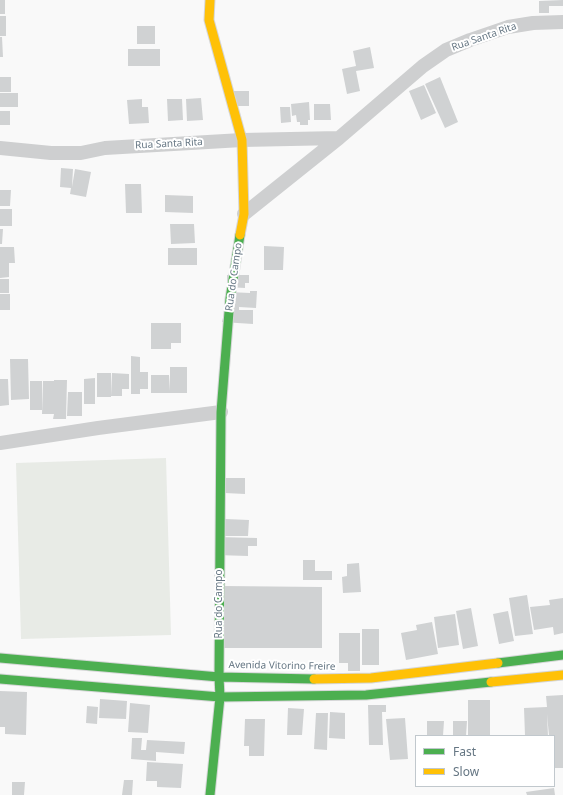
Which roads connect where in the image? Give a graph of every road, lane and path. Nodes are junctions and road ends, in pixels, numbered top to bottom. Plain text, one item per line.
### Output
1 (210, 0) edge
2 (563, 22) edge
3 (339, 138) junction
4 (242, 140) junction
5 (0, 148) edge
6 (244, 214) junction
7 (221, 412) junction
8 (0, 443) edge
9 (563, 655) edge
10 (0, 658) edge
11 (474, 666) junction
12 (563, 675) edge
13 (219, 677) junction
14 (0, 679) edge
15 (478, 684) junction
16 (220, 697) junction
17 (210, 795) edge

1 - 4 street, Rua do Campo
2 - 3 street, Rua Santa Rita
3 - 4 street, Rua Santa Rita
3 - 6 street, Rua Santa Rita
4 - 5 street, Rua Santa Rita
4 - 6 street, Rua do Campo
6 - 7 street, Rua do Campo
7 - 8 street
7 - 13 street, Rua do Campo
9 - 11 street, Avenida Vitorino Freire
10 - 13 street, Avenida Vitorino Freire
11 - 13 street, Avenida Vitorino Freire
11 - 15 street
12 - 15 street
13 - 16 street, Rua do Campo
14 - 16 street
15 - 16 street
16 - 17 street, Rua do Campo

